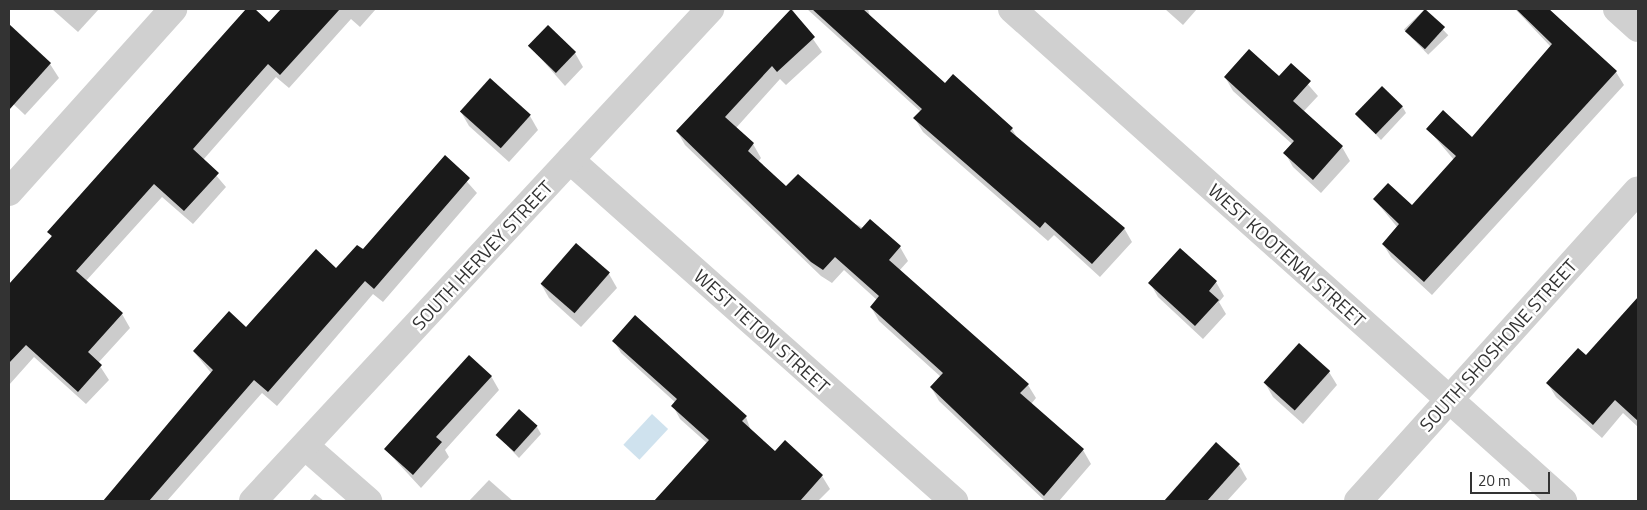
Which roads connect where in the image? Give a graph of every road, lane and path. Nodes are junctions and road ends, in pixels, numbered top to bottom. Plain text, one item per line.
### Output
1 (173, 9) edge
2 (710, 9) edge
3 (1012, 9) edge
4 (1617, 9) edge
5 (1638, 28) edge
6 (570, 160) junction
7 (1638, 190) edge
8 (9, 192) edge
9 (1450, 401) junction
10 (305, 446) junction
11 (253, 501) edge
12 (368, 501) edge
13 (954, 501) edge
14 (1358, 501) edge
15 (1563, 501) edge

1 - 8 street
2 - 6 street, SOUTH HERVEY STREET
3 - 9 street, WEST KOOTENAI STREET
4 - 5 street
6 - 10 street, SOUTH HERVEY STREET
6 - 13 street, WEST TETON STREET
7 - 9 street, SOUTH SHOSHONE STREET
9 - 14 street, SOUTH SHOSHONE STREET
9 - 15 street, WEST KOOTENAI STREET
10 - 11 street, SOUTH HERVEY STREET
10 - 12 street

